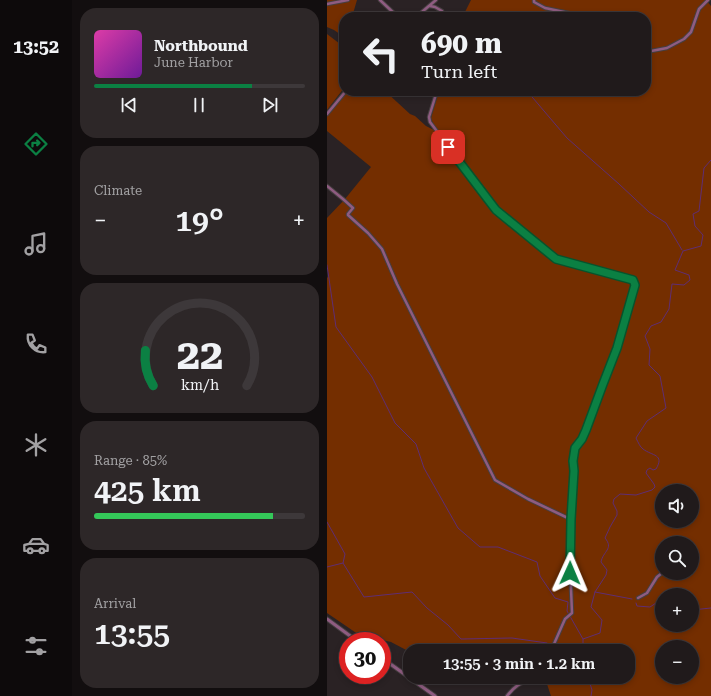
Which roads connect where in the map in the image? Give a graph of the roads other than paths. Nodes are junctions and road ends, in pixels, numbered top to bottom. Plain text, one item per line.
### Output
1 (347, 0) edge
2 (380, 0) edge
3 (436, 0) edge
4 (533, 0) edge
5 (708, 0) edge
6 (327, 4) edge
7 (429, 6) junction
8 (393, 12) edge
9 (422, 12) edge
10 (442, 12) edge
11 (564, 12) edge
12 (651, 51) edge
13 (342, 96) edge
14 (435, 96) edge
15 (327, 114) edge
16 (327, 186) edge
17 (571, 519) junction
18 (655, 580) edge
19 (638, 598) dead end
20 (327, 619) edge
21 (345, 632) edge
22 (554, 644) edge
23 (391, 664) edge
24 (519, 684) edge
25 (435, 696) edge
26 (507, 696) edge

1 - 6 street
2 - 8 street
3 - 7 street
4 - 11 street
5 - 12 street
7 - 9 street
7 - 10 street
13 - 15 street
14 - 17 street
16 - 17 street
17 - 22 street
18 - 19 street
20 - 21 street
23 - 25 street
24 - 26 street

